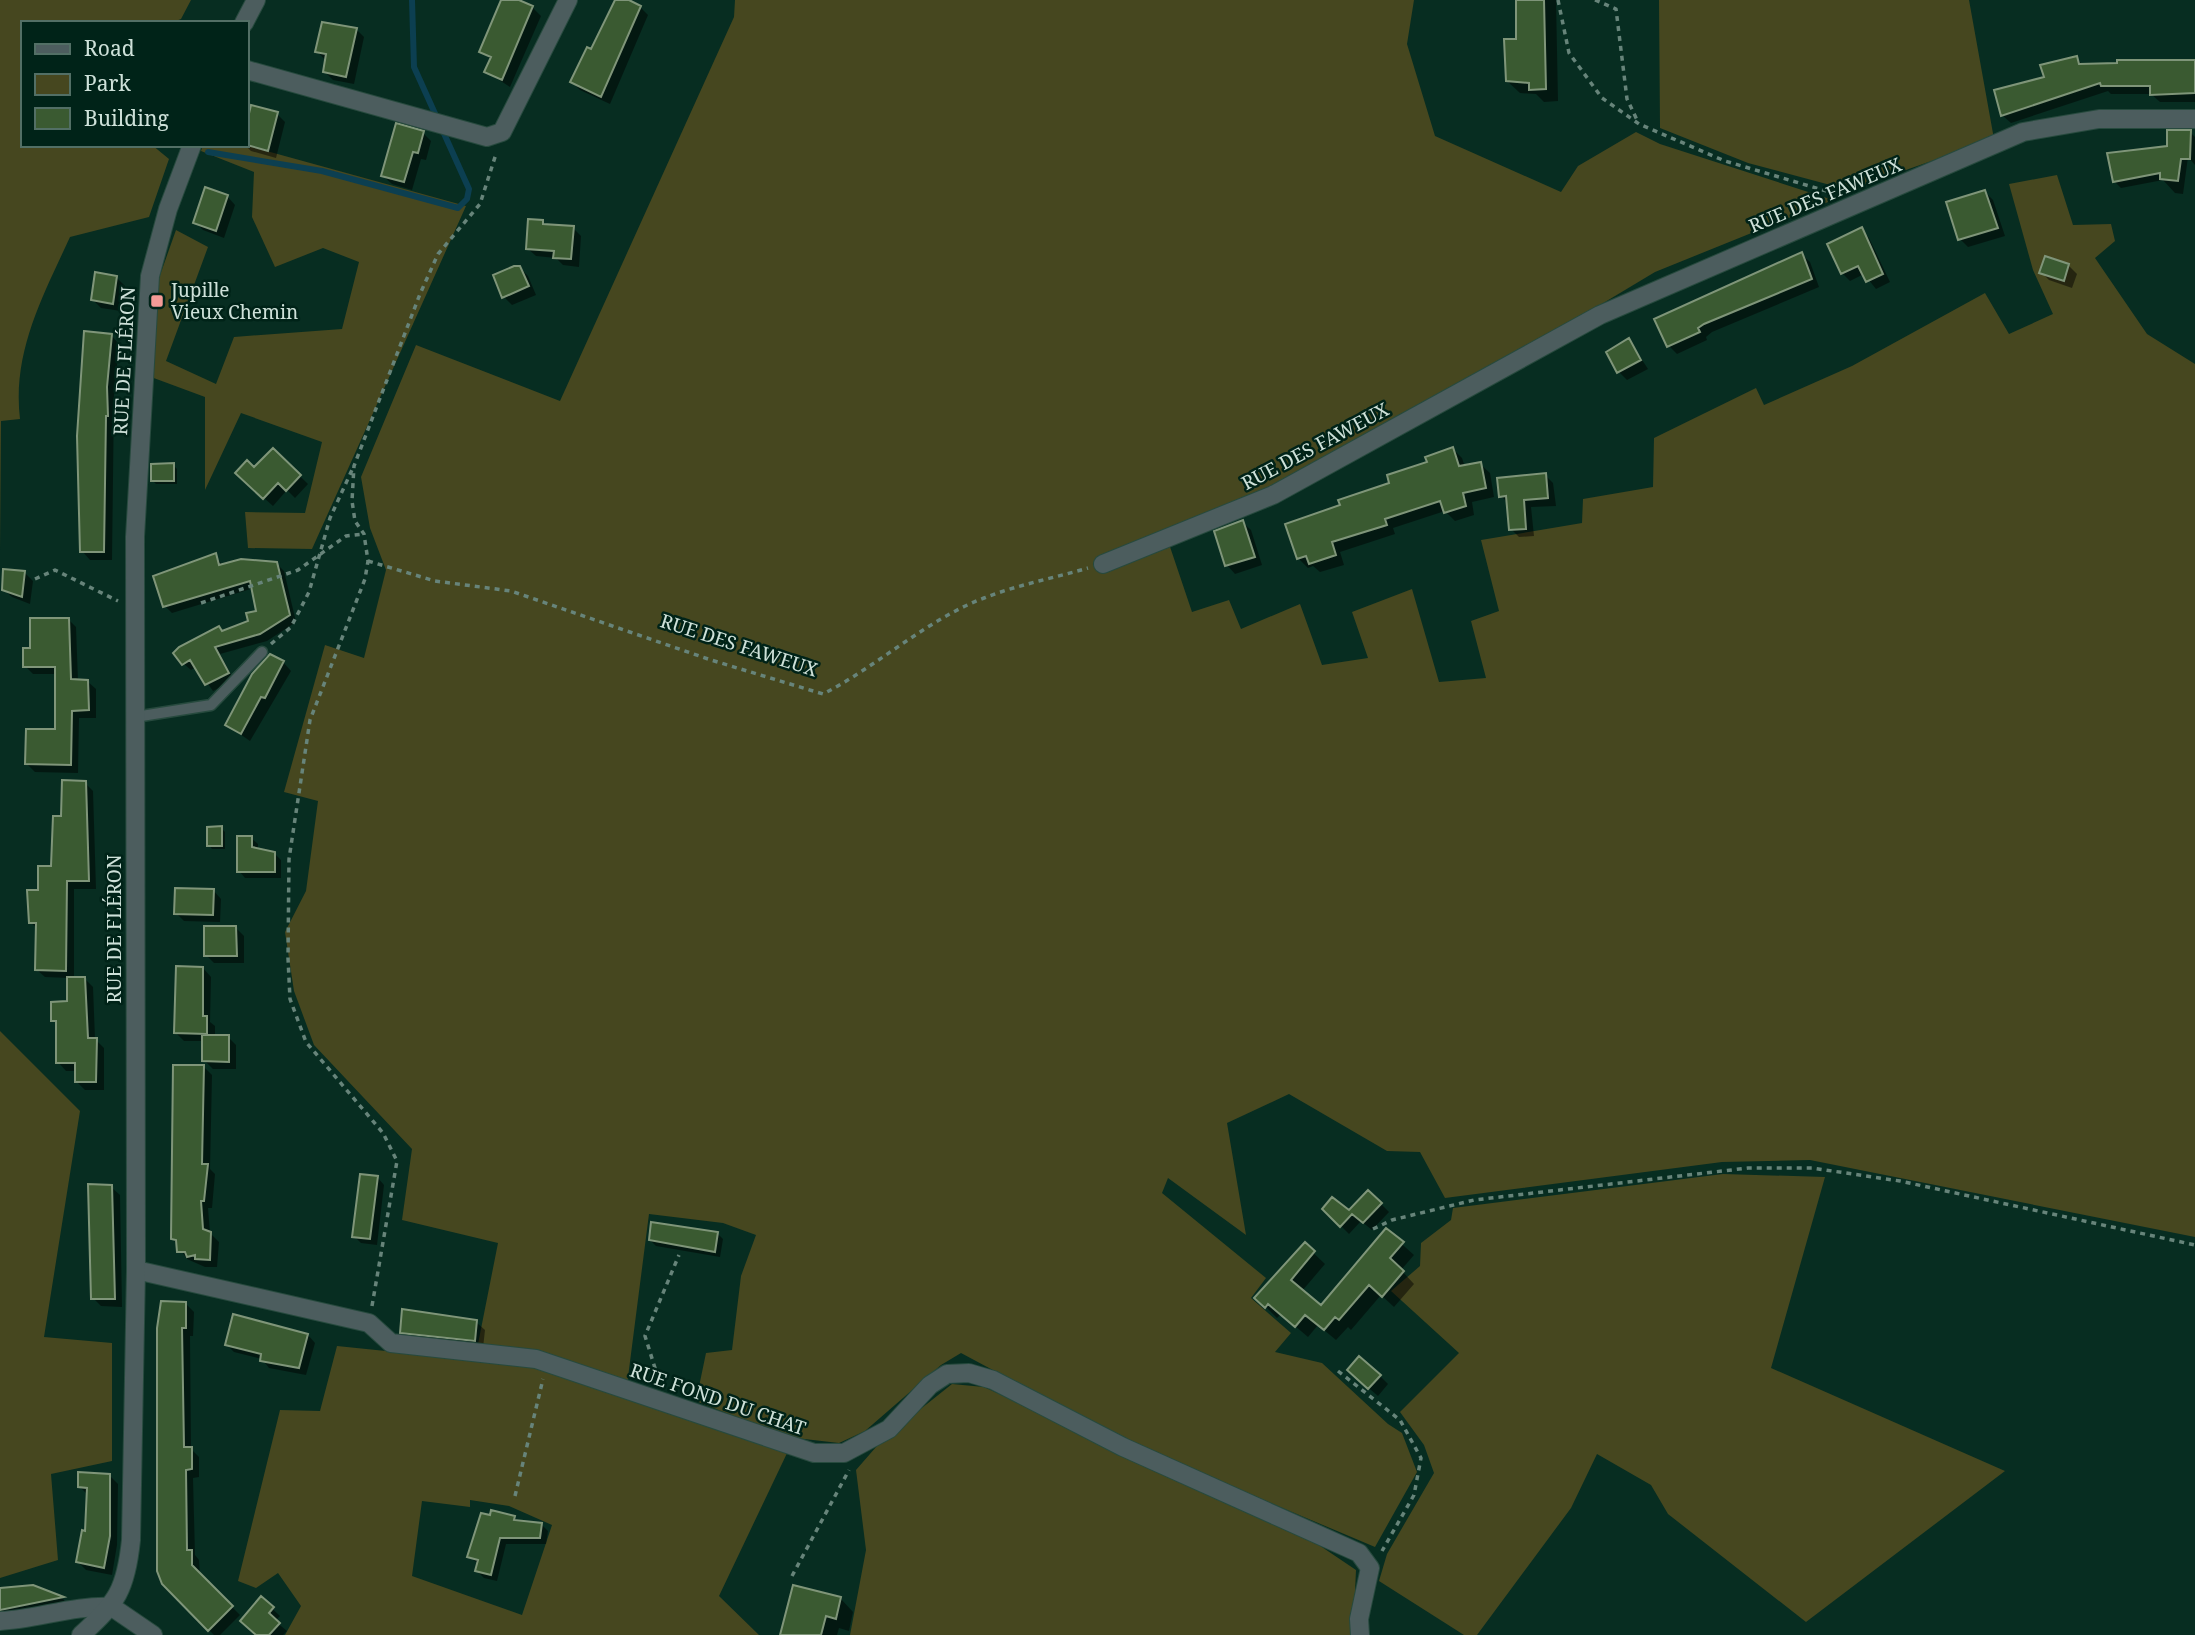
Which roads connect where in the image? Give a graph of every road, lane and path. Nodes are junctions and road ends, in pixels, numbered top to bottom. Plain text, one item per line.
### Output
1 (256, 0) edge
2 (568, 0) edge
3 (1558, 0) edge
4 (1595, 0) edge
5 (245, 21) edge
6 (248, 70) edge
7 (2195, 119) edge
8 (1639, 124) junction
9 (502, 132) junction
10 (190, 147) edge
11 (1861, 202) junction
12 (354, 466) junction
13 (364, 534) junction
14 (317, 556) junction
15 (368, 561) junction
16 (1104, 564) joint
17 (35, 579) dead end
18 (135, 599) junction
19 (201, 603) dead end
20 (262, 652) joint
21 (135, 717) junction
22 (1373, 1229) dead end
23 (2195, 1245) edge
24 (679, 1255) dead end
25 (136, 1270) junction
26 (369, 1323) junction
27 (547, 1363) junction
28 (1338, 1371) dead end
29 (646, 1397) junction
30 (865, 1442) junction
31 (514, 1496) dead end
32 (1370, 1568) junction
33 (792, 1576) dead end
34 (112, 1607) junction
35 (0, 1620) edge
36 (81, 1635) edge
37 (153, 1635) edge
38 (1360, 1635) edge

1 - 5 street
2 - 9 street
3 - 8 path
4 - 8 path
6 - 9 street
7 - 11 street, RUE DES FAWEUX
8 - 11 path
9 - 12 path
10 - 18 street, RUE DE FLÉRON
11 - 16 street, RUE DES FAWEUX
12 - 13 path
12 - 14 path
13 - 14 path
13 - 15 path
14 - 19 path
14 - 20 path
15 - 16 path, RUE DES FAWEUX
15 - 26 path
17 - 18 path
18 - 21 street, RUE DE FLÉRON
20 - 21 lane
21 - 25 street, RUE DE FLÉRON
22 - 23 path
24 - 29 path
25 - 26 street, RUE FOND DU CHAT
25 - 34 street, RUE DE FLÉRON
26 - 27 street, RUE FOND DU CHAT
27 - 29 street, RUE FOND DU CHAT
27 - 31 path
28 - 32 path
29 - 30 street, RUE FOND DU CHAT
30 - 32 street, RUE FOND DU CHAT
30 - 33 path
32 - 38 street
34 - 35 street
34 - 36 street, RUE DE FLÉRON
34 - 37 street

